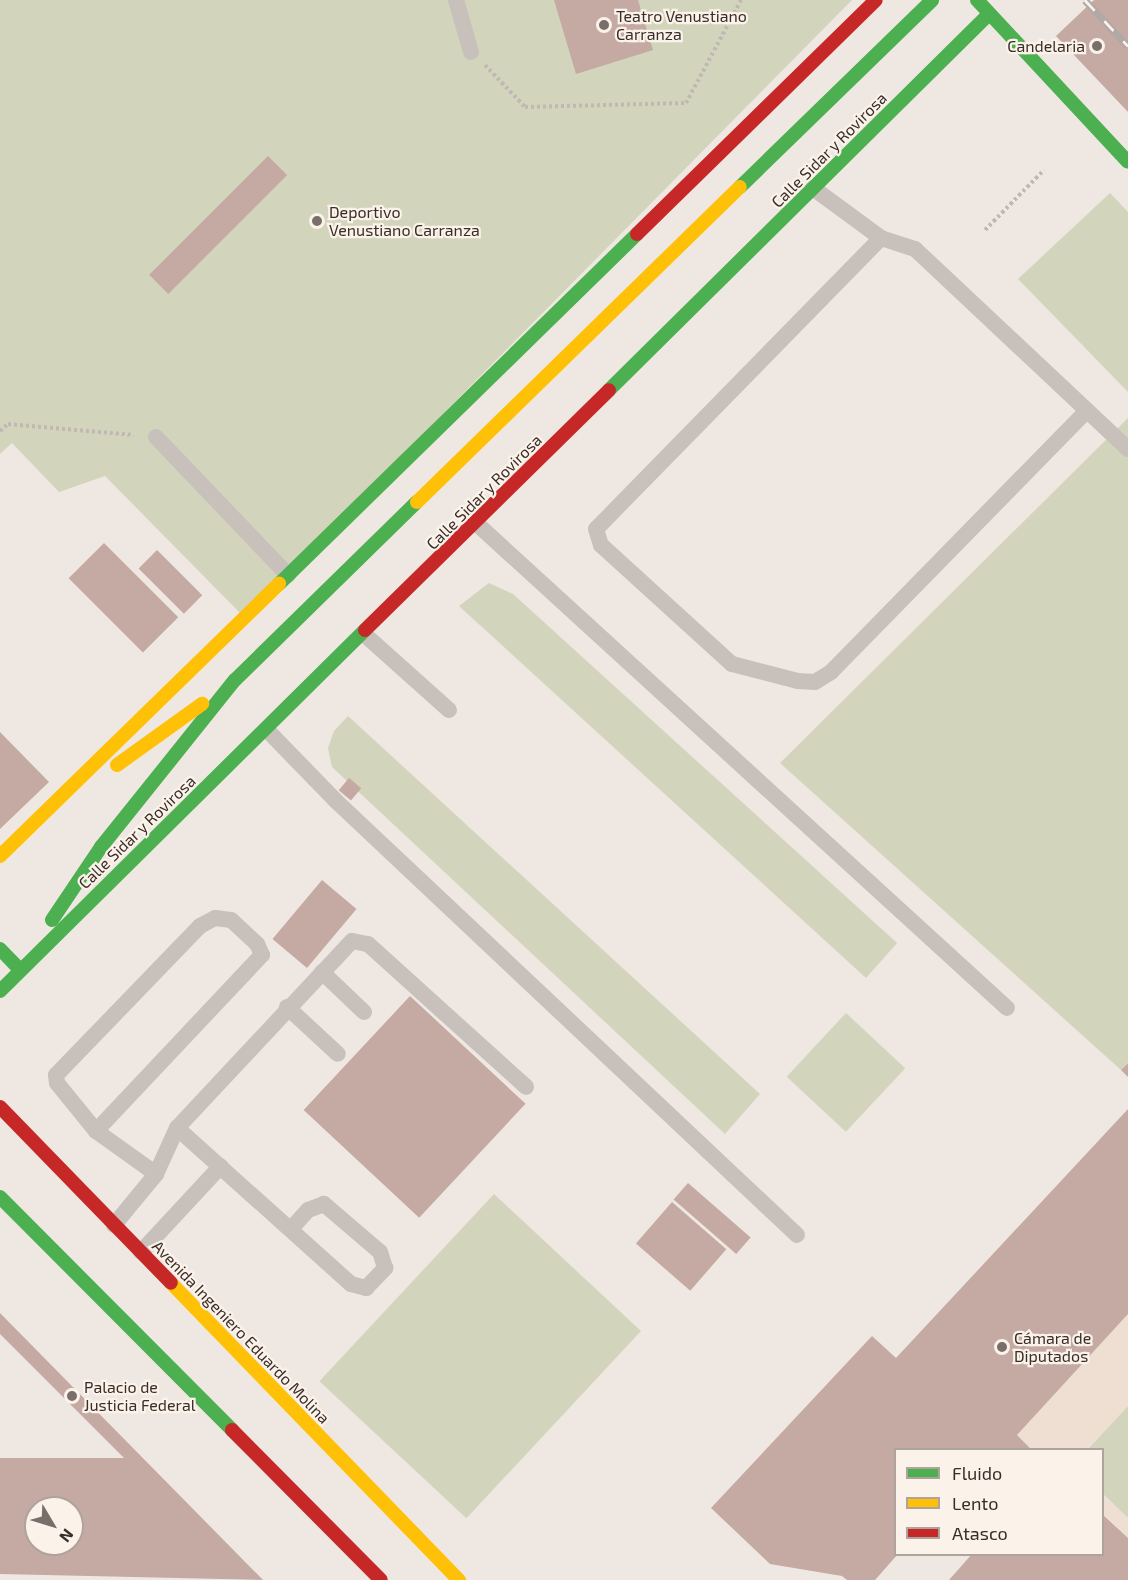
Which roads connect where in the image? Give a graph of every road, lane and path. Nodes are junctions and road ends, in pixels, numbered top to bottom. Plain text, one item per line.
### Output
1 (456, 0) edge
2 (741, 0) edge
3 (876, 0) edge
4 (932, 0) edge
5 (977, 0) edge
6 (989, 14) junction
7 (471, 52) joint
8 (1128, 162) edge
9 (1044, 170) dead end
10 (813, 188) junction
11 (985, 230) dead end
12 (881, 238) junction
13 (1087, 411) junction
14 (0, 431) edge
15 (156, 437) joint
16 (1128, 449) edge
17 (476, 523) junction
18 (288, 575) junction
19 (364, 634) junction
20 (236, 680) junction
21 (449, 710) dead end
22 (267, 730) junction
23 (30, 827) junction
24 (0, 856) edge
25 (0, 949) edge
26 (39, 949) junction
27 (20, 970) junction
28 (322, 972) junction
29 (0, 991) edge
30 (287, 1007) junction
31 (1007, 1008) dead end
32 (364, 1012) dead end
33 (338, 1054) dead end
34 (526, 1087) dead end
35 (0, 1107) edge
36 (177, 1128) junction
37 (96, 1131) junction
38 (221, 1166) junction
39 (156, 1174) junction
40 (0, 1197) edge
41 (114, 1225) junction
42 (291, 1229) junction
43 (796, 1235) dead end
44 (141, 1252) junction
45 (381, 1580) edge
46 (459, 1580) edge

1 - 7 lane
2 - 7 path
3 - 18 street
4 - 20 street
5 - 6 street
6 - 8 street
6 - 10 street, Calle Sidar y Rovirosa
9 - 11 path
10 - 12 lane
10 - 17 street, Calle Sidar y Rovirosa
12 - 13 lane
12 - 13 lane
13 - 16 lane
14 - 15 path
15 - 18 lane
17 - 19 street, Calle Sidar y Rovirosa
17 - 31 lane
18 - 23 street
19 - 21 lane
19 - 22 street, Calle Sidar y Rovirosa
20 - 23 street
20 - 26 street
22 - 26 street, Calle Sidar y Rovirosa
22 - 43 lane
23 - 24 street
25 - 27 street
26 - 27 street, Calle Sidar y Rovirosa
27 - 29 street, Calle Sidar y Rovirosa
28 - 30 lane
28 - 32 lane
28 - 34 lane
30 - 33 lane
30 - 36 lane
35 - 41 street, Avenida Ingeniero Eduardo Molina
36 - 38 lane
36 - 39 lane
37 - 37 lane
37 - 39 lane
38 - 42 lane
38 - 44 lane
39 - 41 lane
40 - 45 street
41 - 44 street, Avenida Ingeniero Eduardo Molina
42 - 42 lane
44 - 46 street, Avenida Ingeniero Eduardo Molina

